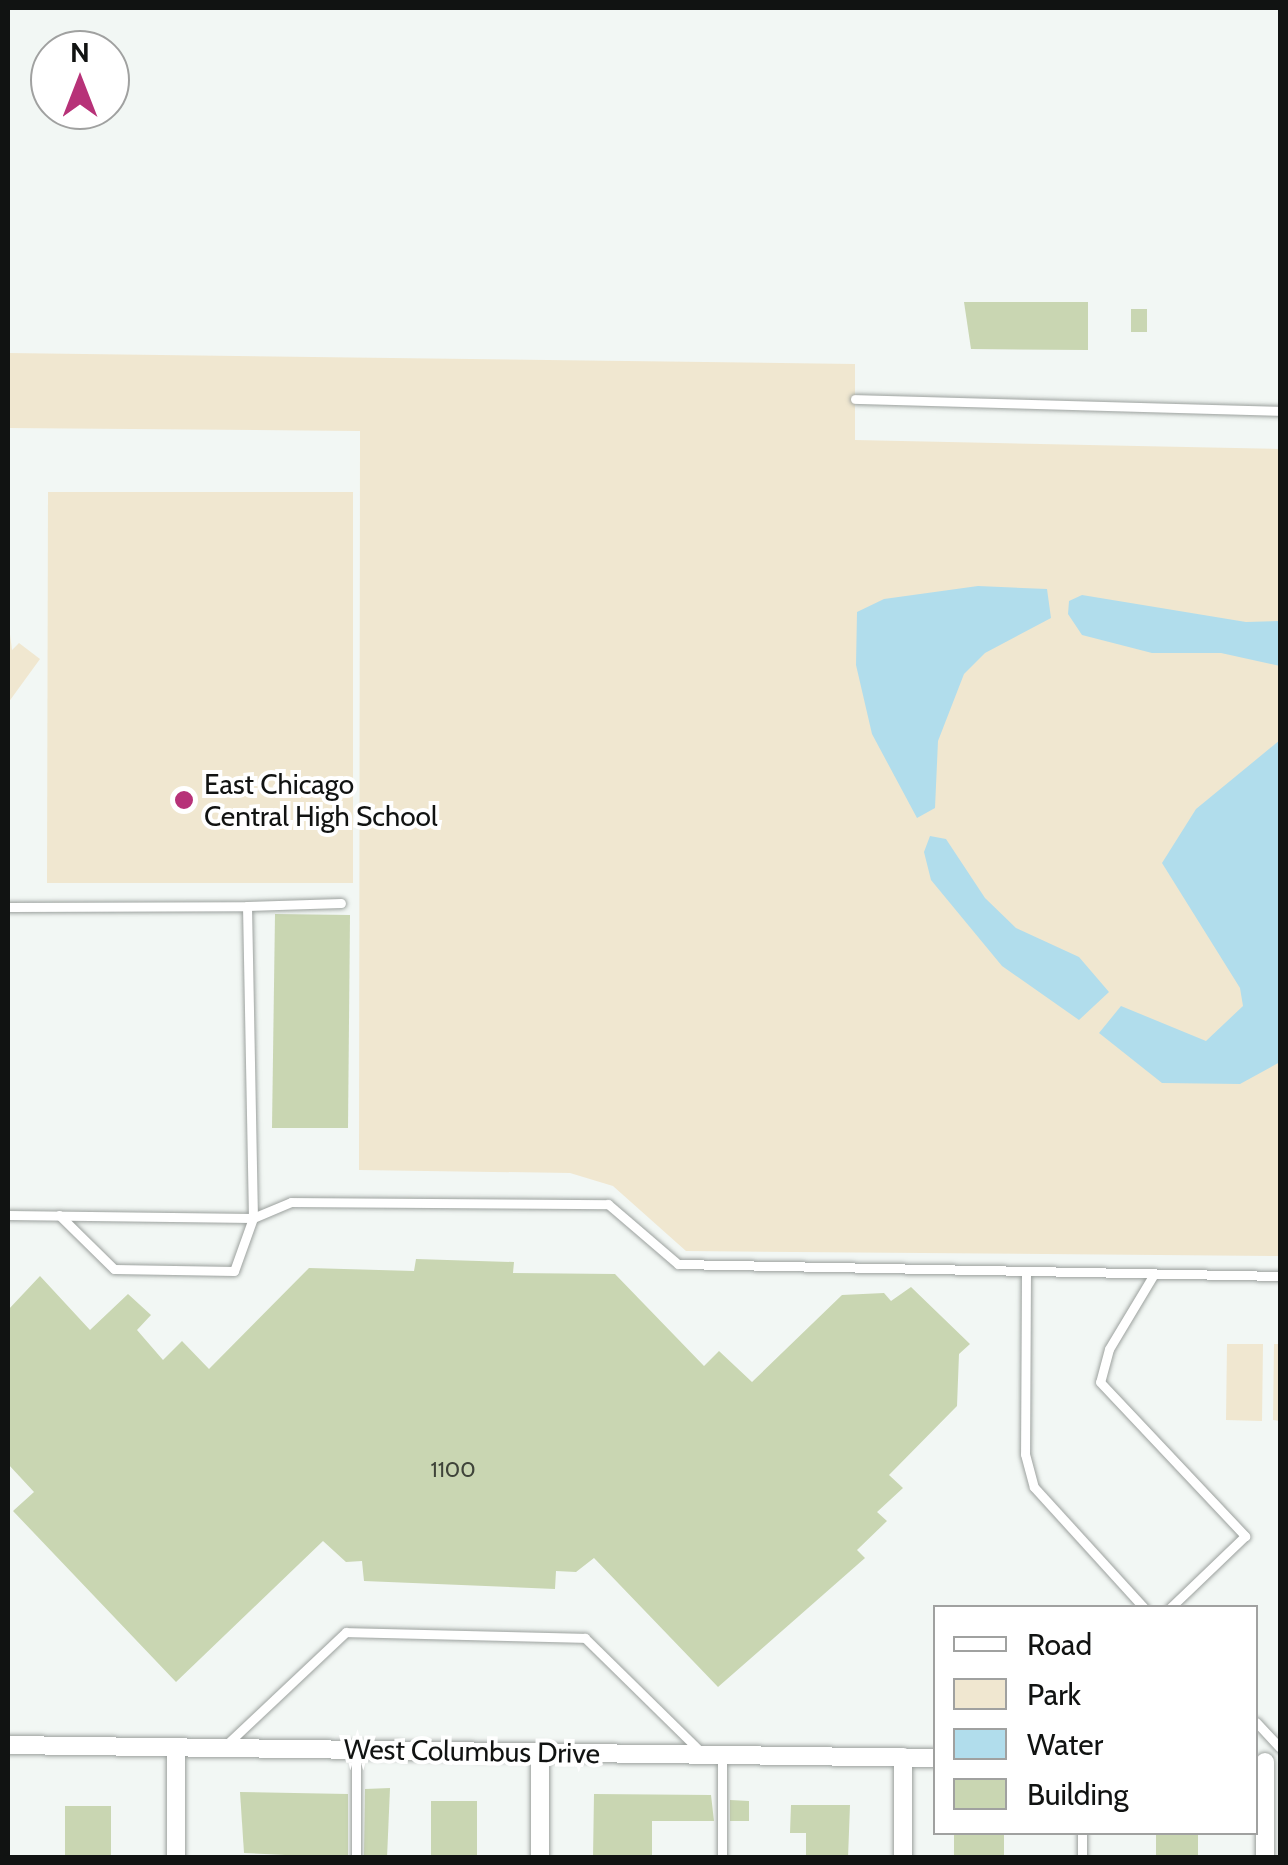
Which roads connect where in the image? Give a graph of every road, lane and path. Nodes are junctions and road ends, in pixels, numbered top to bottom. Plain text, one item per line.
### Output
1 (855, 400) dead end
2 (1280, 411) edge
3 (341, 903) dead end
4 (247, 906) junction
5 (8, 907) edge
6 (8, 1215) edge
7 (59, 1215) junction
8 (253, 1218) junction
9 (1026, 1272) junction
10 (1154, 1274) junction
11 (1280, 1276) edge
12 (1141, 1605) edge
13 (1173, 1605) edge
14 (1258, 1724) edge
15 (8, 1745) edge
16 (176, 1747) junction
17 (224, 1748) junction
18 (1280, 1748) edge
19 (356, 1750) junction
20 (540, 1752) junction
21 (713, 1755) junction
22 (902, 1757) junction
23 (933, 1758) edge
24 (1267, 1762) edge
25 (176, 1858) edge
26 (356, 1858) edge
27 (540, 1858) edge
28 (722, 1858) edge
29 (902, 1858) edge
30 (1265, 1858) edge

1 - 2 lane
3 - 4 lane
4 - 5 lane
4 - 8 lane
6 - 7 lane
7 - 8 lane
7 - 8 lane
8 - 9 lane
9 - 10 lane
9 - 12 lane
10 - 11 lane
10 - 13 lane
14 - 18 lane
15 - 16 street, West Columbus Drive
16 - 17 street, West Columbus Drive
16 - 25 street
17 - 19 street, West Columbus Drive
17 - 21 lane
19 - 20 street, West Columbus Drive
19 - 26 lane
20 - 21 street, West Columbus Drive
20 - 27 street
21 - 22 street, West Columbus Drive
21 - 28 lane
22 - 23 street, West Columbus Drive
22 - 29 street
24 - 30 street

